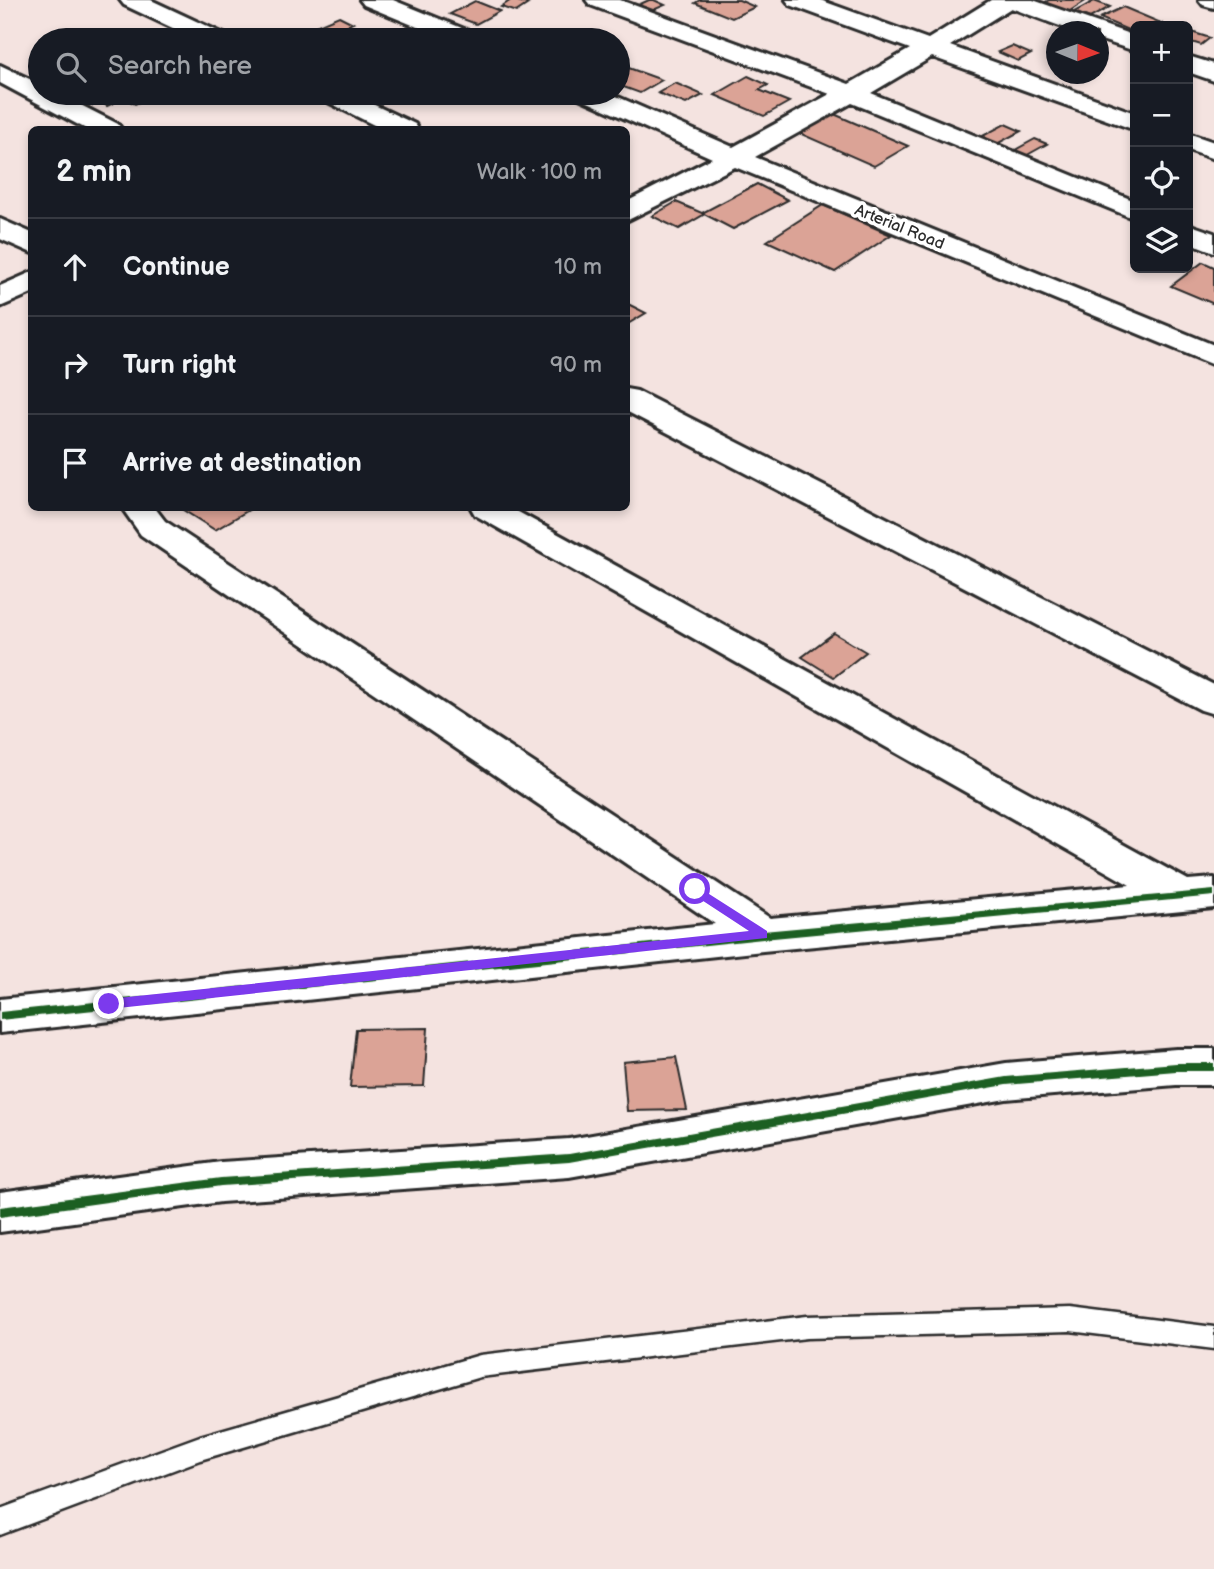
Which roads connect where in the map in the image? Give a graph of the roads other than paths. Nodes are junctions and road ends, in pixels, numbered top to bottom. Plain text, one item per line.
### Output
1 (131, 0) edge
2 (372, 0) edge
3 (598, 0) edge
4 (798, 0) edge
5 (1009, 0) edge
6 (1071, 21) edge
7 (191, 28) edge
8 (441, 28) edge
9 (1109, 34) edge
10 (1130, 42) edge
11 (933, 48) junction
12 (1193, 65) edge
13 (1046, 71) edge
14 (0, 72) edge
15 (1214, 73) edge
16 (1093, 84) edge
17 (28, 87) edge
18 (850, 93) junction
19 (62, 105) edge
20 (354, 105) edge
21 (615, 105) edge
22 (1130, 117) edge
23 (101, 126) edge
24 (398, 126) edge
25 (1193, 143) edge
26 (1214, 151) edge
27 (735, 158) junction
28 (1133, 210) edge
29 (630, 212) edge
30 (0, 227) edge
31 (1193, 234) edge
32 (28, 243) edge
33 (1214, 243) edge
34 (28, 283) edge
35 (0, 298) edge
36 (1214, 356) edge
37 (630, 400) edge
38 (140, 511) edge
39 (493, 511) edge
40 (1214, 701) edge
41 (1197, 894) edge
42 (763, 935) junction
43 (0, 1016) edge
44 (1214, 1067) edge
45 (0, 1212) edge
46 (1214, 1338) edge
47 (0, 1522) edge

1 - 7 street
2 - 8 street
3 - 18 street
4 - 11 street
5 - 6 street
5 - 11 street
9 - 10 street
11 - 13 street
11 - 18 street
12 - 15 street
14 - 17 street
16 - 22 street
18 - 27 street
18 - 28 street
19 - 23 street
20 - 24 street
21 - 27 street, Arterial Road
25 - 26 street
27 - 29 street
27 - 36 street, Arterial Road
30 - 32 street
31 - 33 street
34 - 35 street
37 - 40 street
38 - 42 street
39 - 41 street
41 - 42 street
42 - 43 street
44 - 45 street
46 - 47 lane

